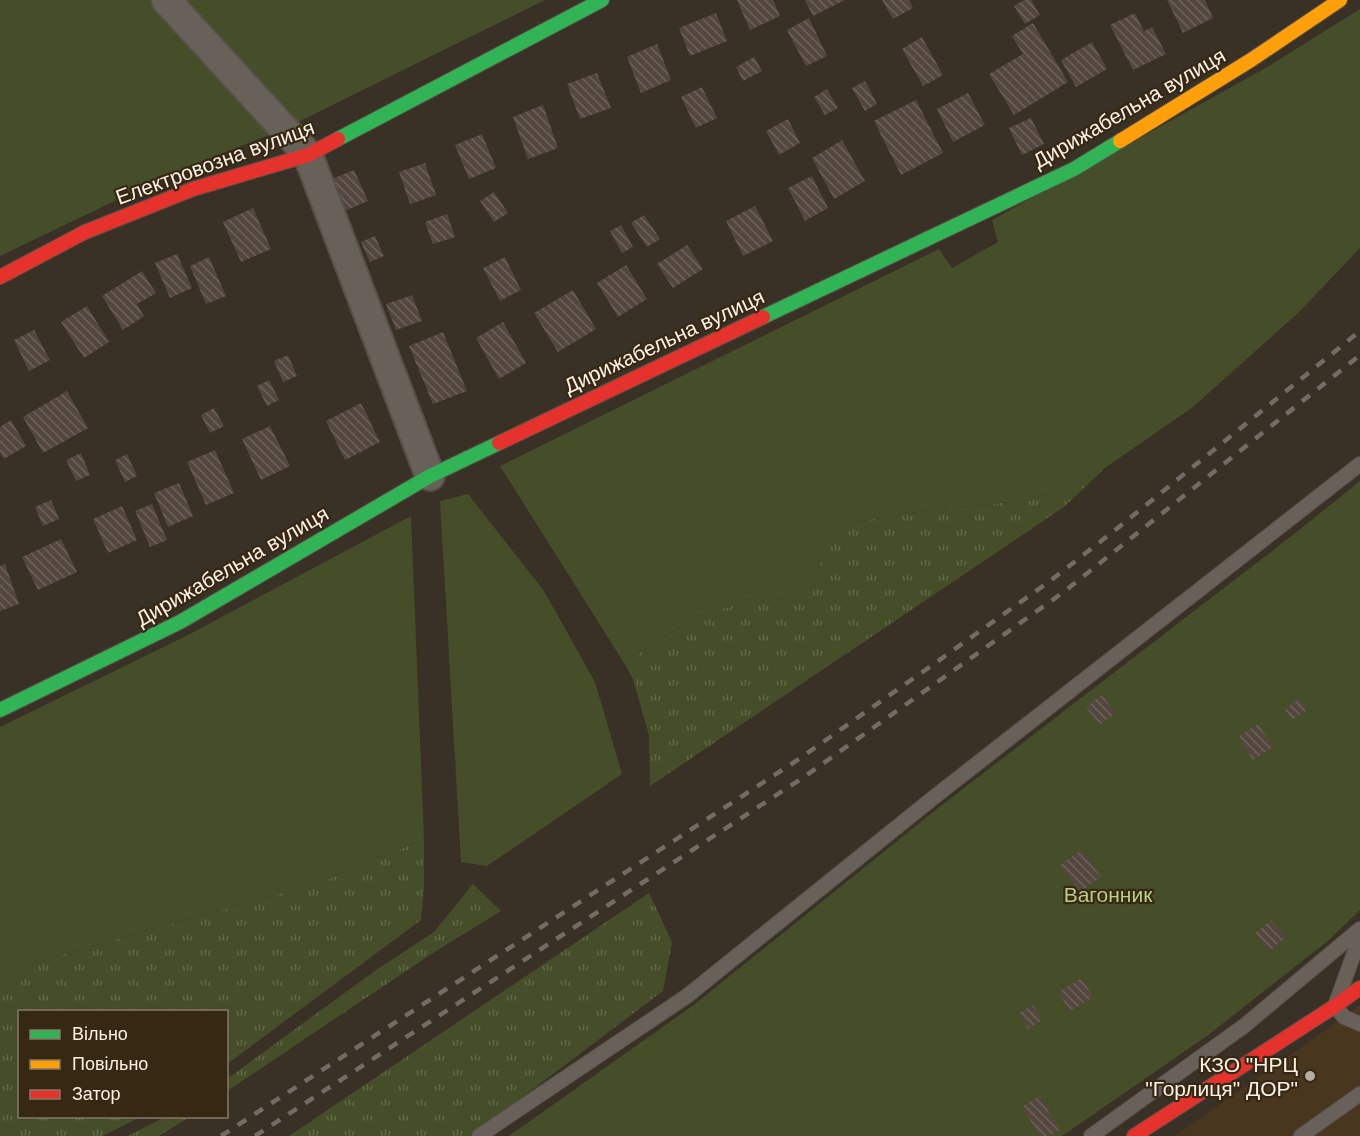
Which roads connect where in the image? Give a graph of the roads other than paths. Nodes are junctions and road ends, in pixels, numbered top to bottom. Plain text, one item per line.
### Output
1 (166, 0) edge
2 (602, 0) edge
3 (1340, 0) edge
4 (308, 155) junction
5 (0, 277) edge
6 (1360, 464) edge
7 (430, 476) junction
8 (0, 710) edge
9 (1360, 929) edge
10 (1360, 938) edge
11 (1360, 988) edge
12 (1335, 1006) junction
13 (1360, 1024) edge
14 (1360, 1094) edge
15 (479, 1136) edge
16 (1091, 1136) edge
17 (1134, 1136) edge
18 (1301, 1136) edge

1 - 4 street
2 - 4 street, Електровозна вулиця
3 - 7 street, Дирижабельна вулиця
4 - 5 street, Електровозна вулиця
4 - 7 street
6 - 15 lane
7 - 8 street, Дирижабельна вулиця
9 - 16 lane
10 - 12 lane
11 - 12 street
12 - 13 lane
12 - 17 street
14 - 18 lane

